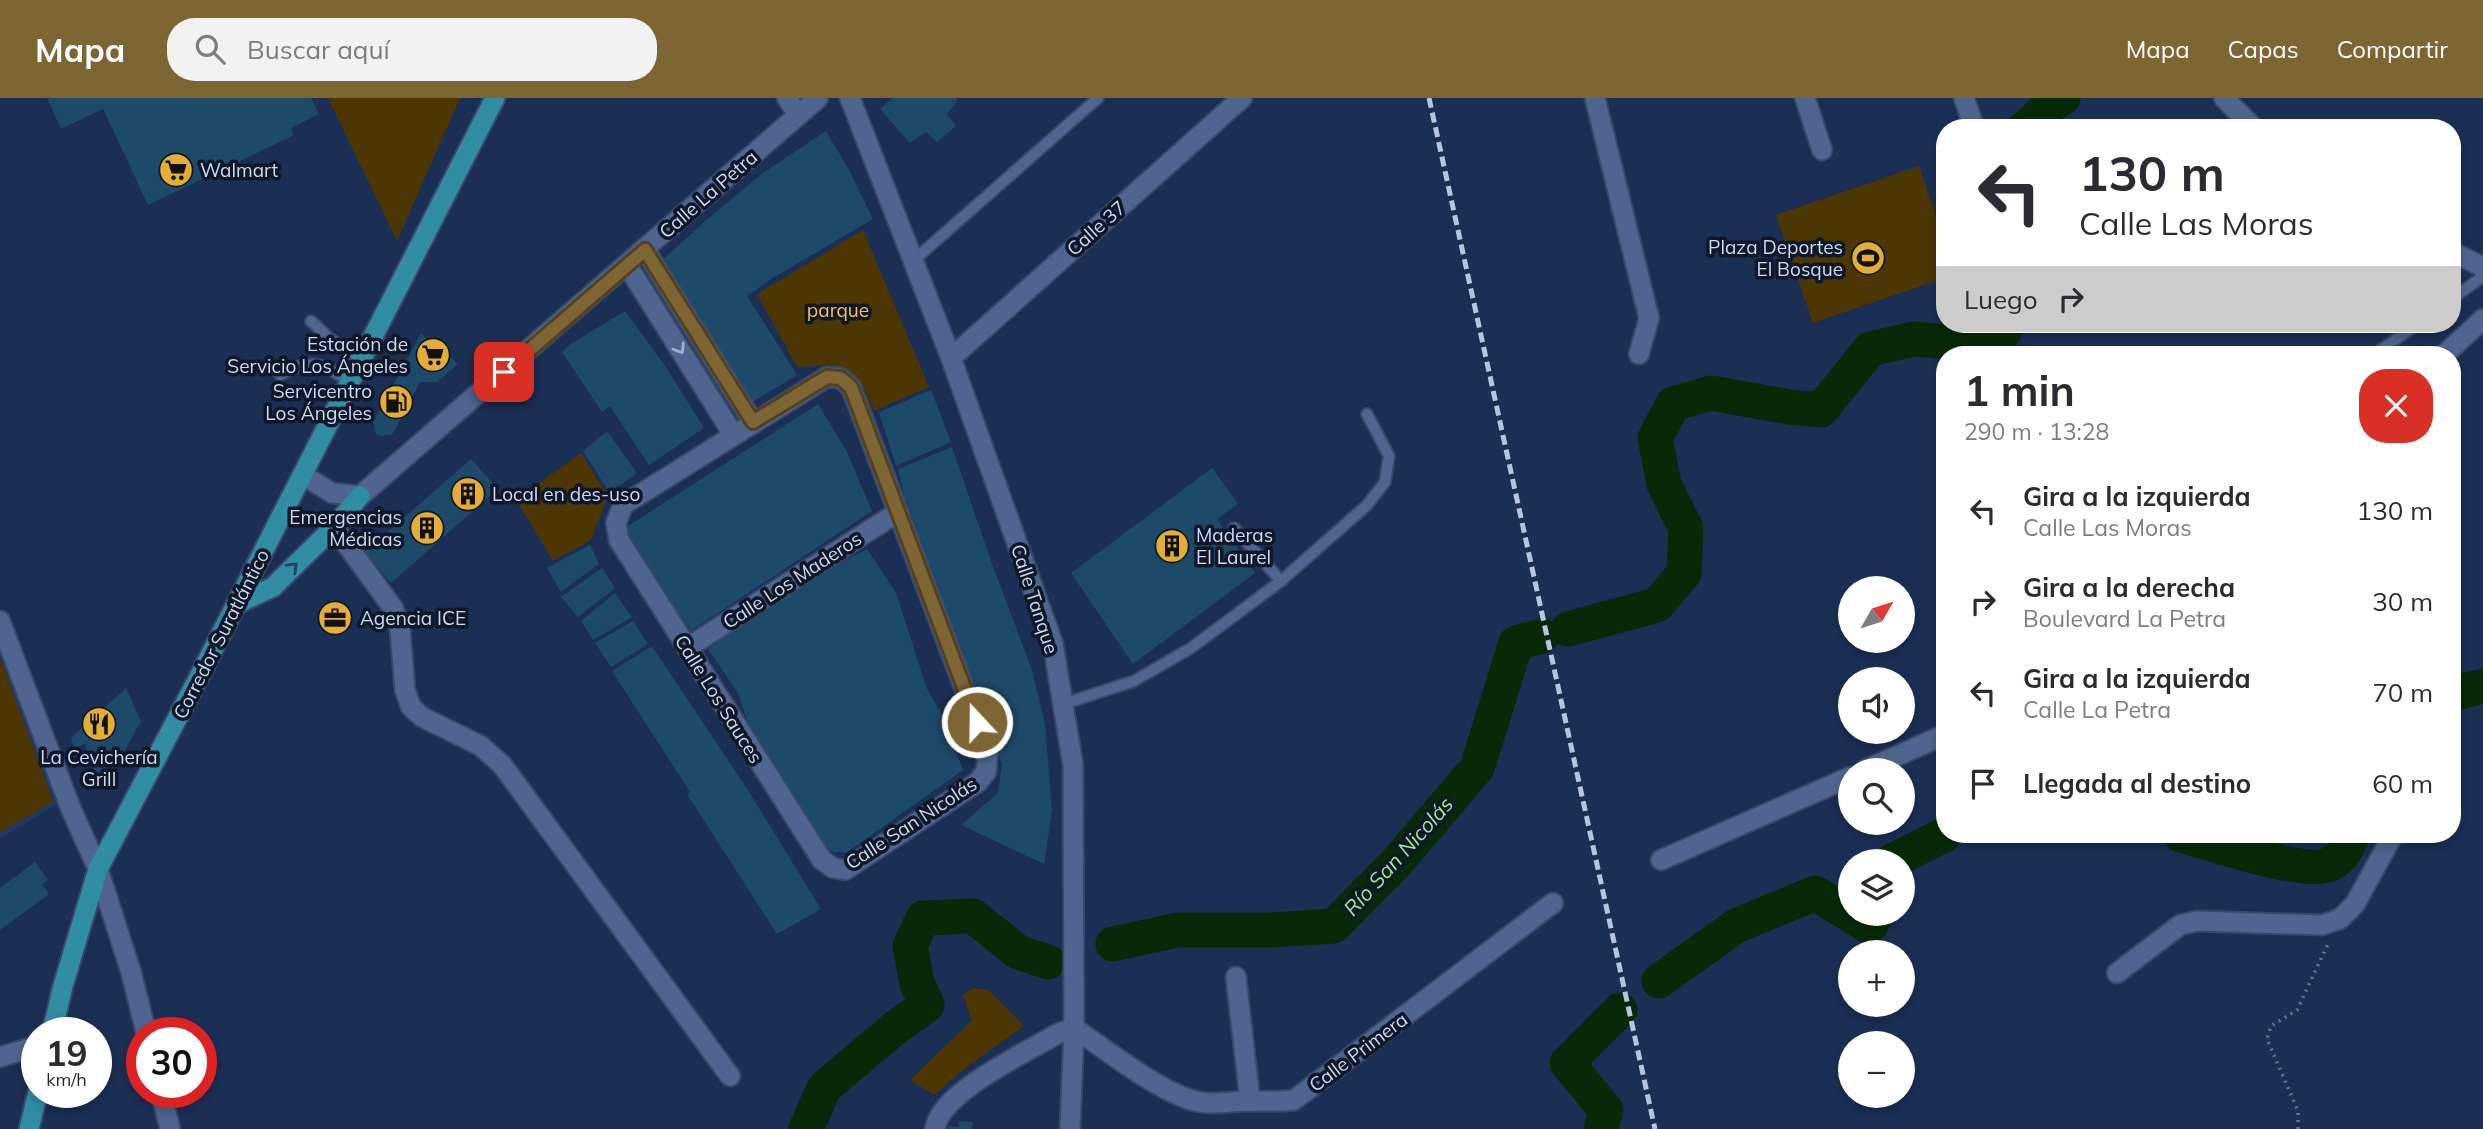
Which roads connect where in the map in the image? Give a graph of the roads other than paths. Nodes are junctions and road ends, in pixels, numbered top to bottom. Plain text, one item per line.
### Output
1 (495, 98) edge
2 (787, 98) edge
3 (818, 98) edge
4 (850, 98) edge
5 (1098, 98) edge
6 (1242, 98) edge
7 (1595, 98) edge
8 (1805, 98) edge
9 (1964, 98) edge
10 (2224, 98) edge
11 (798, 115) junction
12 (1971, 119) edge
13 (2245, 119) edge
14 (1822, 149) dead end
15 (645, 250) junction
16 (2461, 256) edge
17 (913, 261) junction
18 (627, 265) junction
19 (2483, 267) edge
20 (2483, 276) edge
21 (2461, 292) edge
22 (2483, 319) edge
23 (312, 321) dead end
24 (2405, 333) edge
25 (2386, 346) edge
26 (2454, 346) edge
27 (1639, 354) dead end
28 (361, 358) junction
29 (951, 358) junction
30 (280, 375) dead end
31 (349, 381) junction
32 (1367, 414) dead end
33 (753, 422) junction
34 (733, 434) junction
35 (303, 475) junction
36 (360, 496) junction
37 (898, 512) junction
38 (334, 527) junction
39 (1234, 528) dead end
40 (1281, 581) junction
41 (237, 604) junction
42 (0, 621) edge
43 (687, 648) junction
44 (1063, 704) junction
45 (1936, 739) edge
46 (1892, 758) edge
47 (1838, 782) edge
48 (2389, 843) edge
49 (1661, 860) dead end
50 (833, 868) joint
51 (98, 869) junction
52 (1553, 903) dead end
53 (2118, 973) dead end
54 (1237, 977) dead end
55 (56, 1017) edge
56 (142, 1017) edge
57 (1074, 1028) junction
58 (21, 1051) edge
59 (0, 1057) edge
60 (730, 1076) dead end
61 (1250, 1101) junction
62 (34, 1108) edge
63 (165, 1108) edge
64 (29, 1129) edge
65 (170, 1129) edge
66 (935, 1129) edge
67 (1070, 1129) edge

1 - 28 main road, Corredor Suratlántico
2 - 11 street
3 - 11 street, Calle La Petra
4 - 17 street, Calle Tanque
5 - 17 lane
6 - 29 street, Calle 37
7 - 27 street
8 - 14 street
9 - 12 street
10 - 13 street
11 - 15 street, Calle La Petra
15 - 18 street, Calle La Petra
15 - 33 street
16 - 19 street
17 - 29 street, Calle Tanque
18 -> 34 street
18 - 36 street, Calle La Petra
20 - 21 lane
22 - 26 street
23 - 28 lane
24 - 25 lane
28 - 31 main road, Corredor Suratlántico
29 - 44 street, Calle Tanque
30 - 31 lane
31 - 35 main road, Corredor Suratlántico
32 - 40 lane
33 - 34 street
33 - 37 street
34 - 43 street, Calle Los Sauces
35 - 36 street
35 - 41 main road, Corredor Suratlántico
36 - 38 main road
37 - 43 street, Calle Los Maderos
37 - 50 street, Calle San Nicolás
41 -> 38 main road
38 - 60 street
39 - 40 lane
40 - 44 lane
41 - 51 main road, Corredor Suratlántico
42 - 51 street
43 - 50 street, Calle Los Sauces
44 - 57 street, Calle Tanque
45 - 46 street
47 - 49 street
48 - 53 street
51 - 55 main road, Corredor Suratlántico
51 - 56 street
52 - 61 street, Calle Primera
54 - 61 street
57 - 61 street, Calle Primera
57 - 66 street
57 - 67 street, Calle Tanque
58 - 59 street
62 - 64 main road
63 - 65 street

